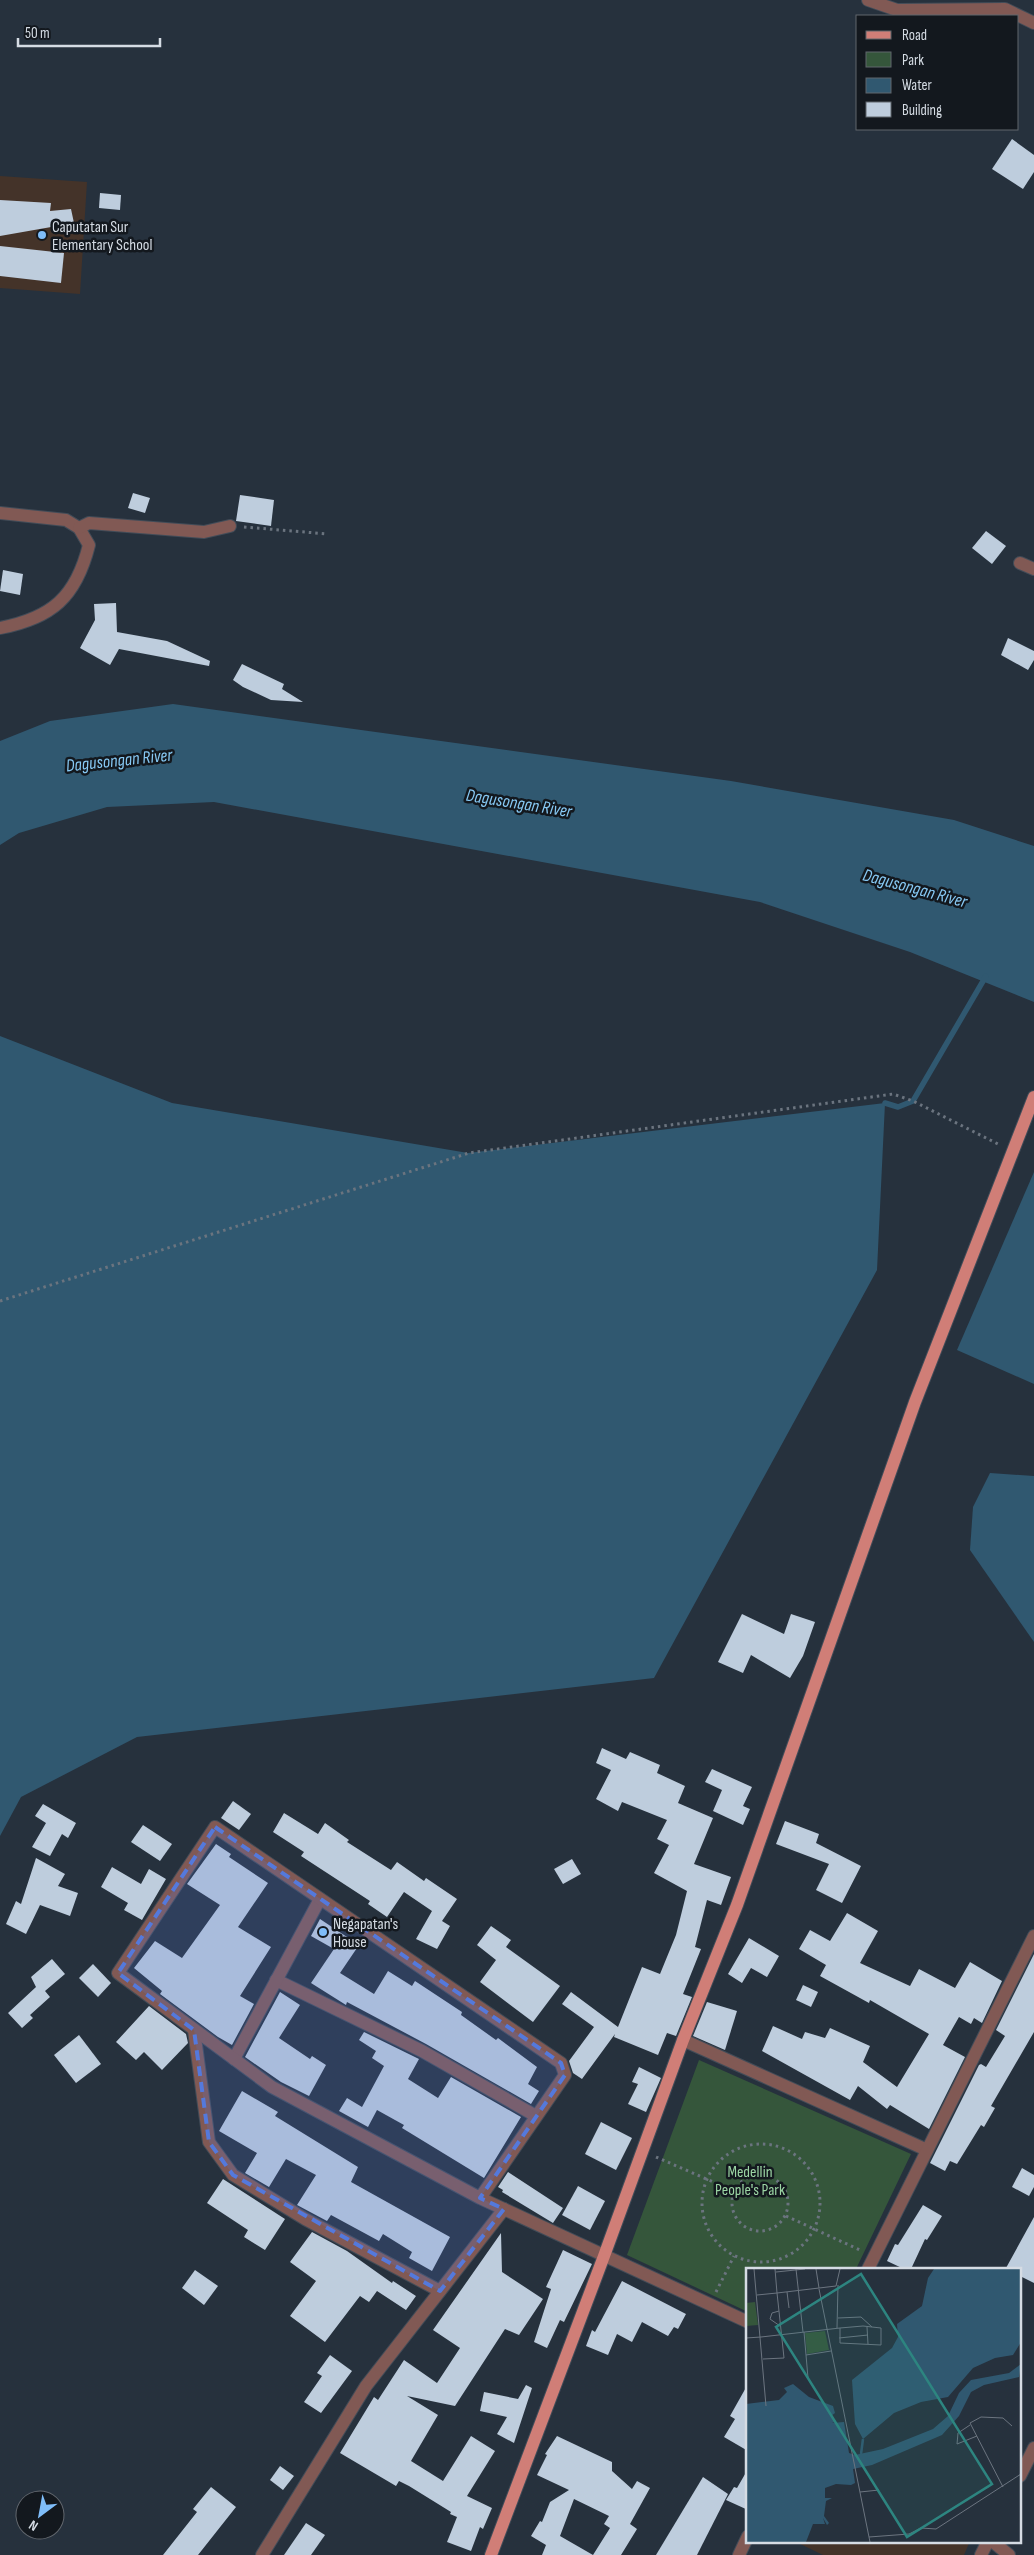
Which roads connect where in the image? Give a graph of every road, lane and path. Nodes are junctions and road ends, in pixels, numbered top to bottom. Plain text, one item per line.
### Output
1 (868, 0) edge
2 (1017, 15) edge
3 (1019, 16) edge
4 (1034, 23) edge
5 (0, 513) edge
6 (230, 526) joint
7 (79, 528) junction
8 (328, 534) dead end
9 (1020, 562) dead end
10 (1034, 569) edge
11 (0, 628) edge
12 (1034, 1097) edge
13 (1012, 1150) junction
14 (0, 1300) edge
15 (320, 1899) junction
16 (1034, 1936) edge
17 (276, 1980) junction
18 (194, 2030) junction
19 (683, 2040) junction
20 (234, 2059) junction
21 (536, 2116) junction
22 (927, 2150) junction
23 (642, 2151) junction
24 (706, 2179) junction
25 (734, 2191) junction
26 (480, 2198) junction
27 (504, 2209) junction
28 (786, 2216) junction
29 (815, 2229) junction
30 (604, 2256) junction
31 (734, 2256) junction
32 (874, 2257) junction
33 (868, 2268) edge
34 (440, 2291) junction
35 (711, 2304) junction
36 (746, 2321) edge
37 (1029, 2456) edge
38 (1022, 2472) edge
39 (746, 2540) edge
40 (989, 2542) edge
41 (991, 2542) edge
42 (262, 2555) edge
43 (491, 2555) edge
44 (739, 2555) edge
45 (982, 2555) edge
46 (1009, 2555) edge

1 - 2 street
3 - 4 street
5 - 7 street
6 - 7 street
6 - 8 path
7 - 11 street
9 - 10 street
12 - 13 main road
13 - 14 path
13 - 19 main road
15 - 17 street
15 - 18 street
15 - 21 street
16 - 22 street
17 - 20 street
17 - 21 street
18 - 20 street
18 - 34 street
19 - 22 street
19 - 23 main road
20 - 26 street
21 - 26 street
22 - 32 street
23 - 24 path
23 - 30 main road
24 - 25 path
24 - 29 path
24 - 31 path
25 - 28 path
25 - 28 path
26 - 27 street
27 - 30 street
27 - 34 street
28 - 29 path
29 - 31 path
29 - 32 path
30 - 35 street
30 - 43 main road
31 - 35 path
32 - 33 street
34 - 42 street
35 - 36 street
37 - 38 street
39 - 44 street
40 - 45 street
41 - 46 street

